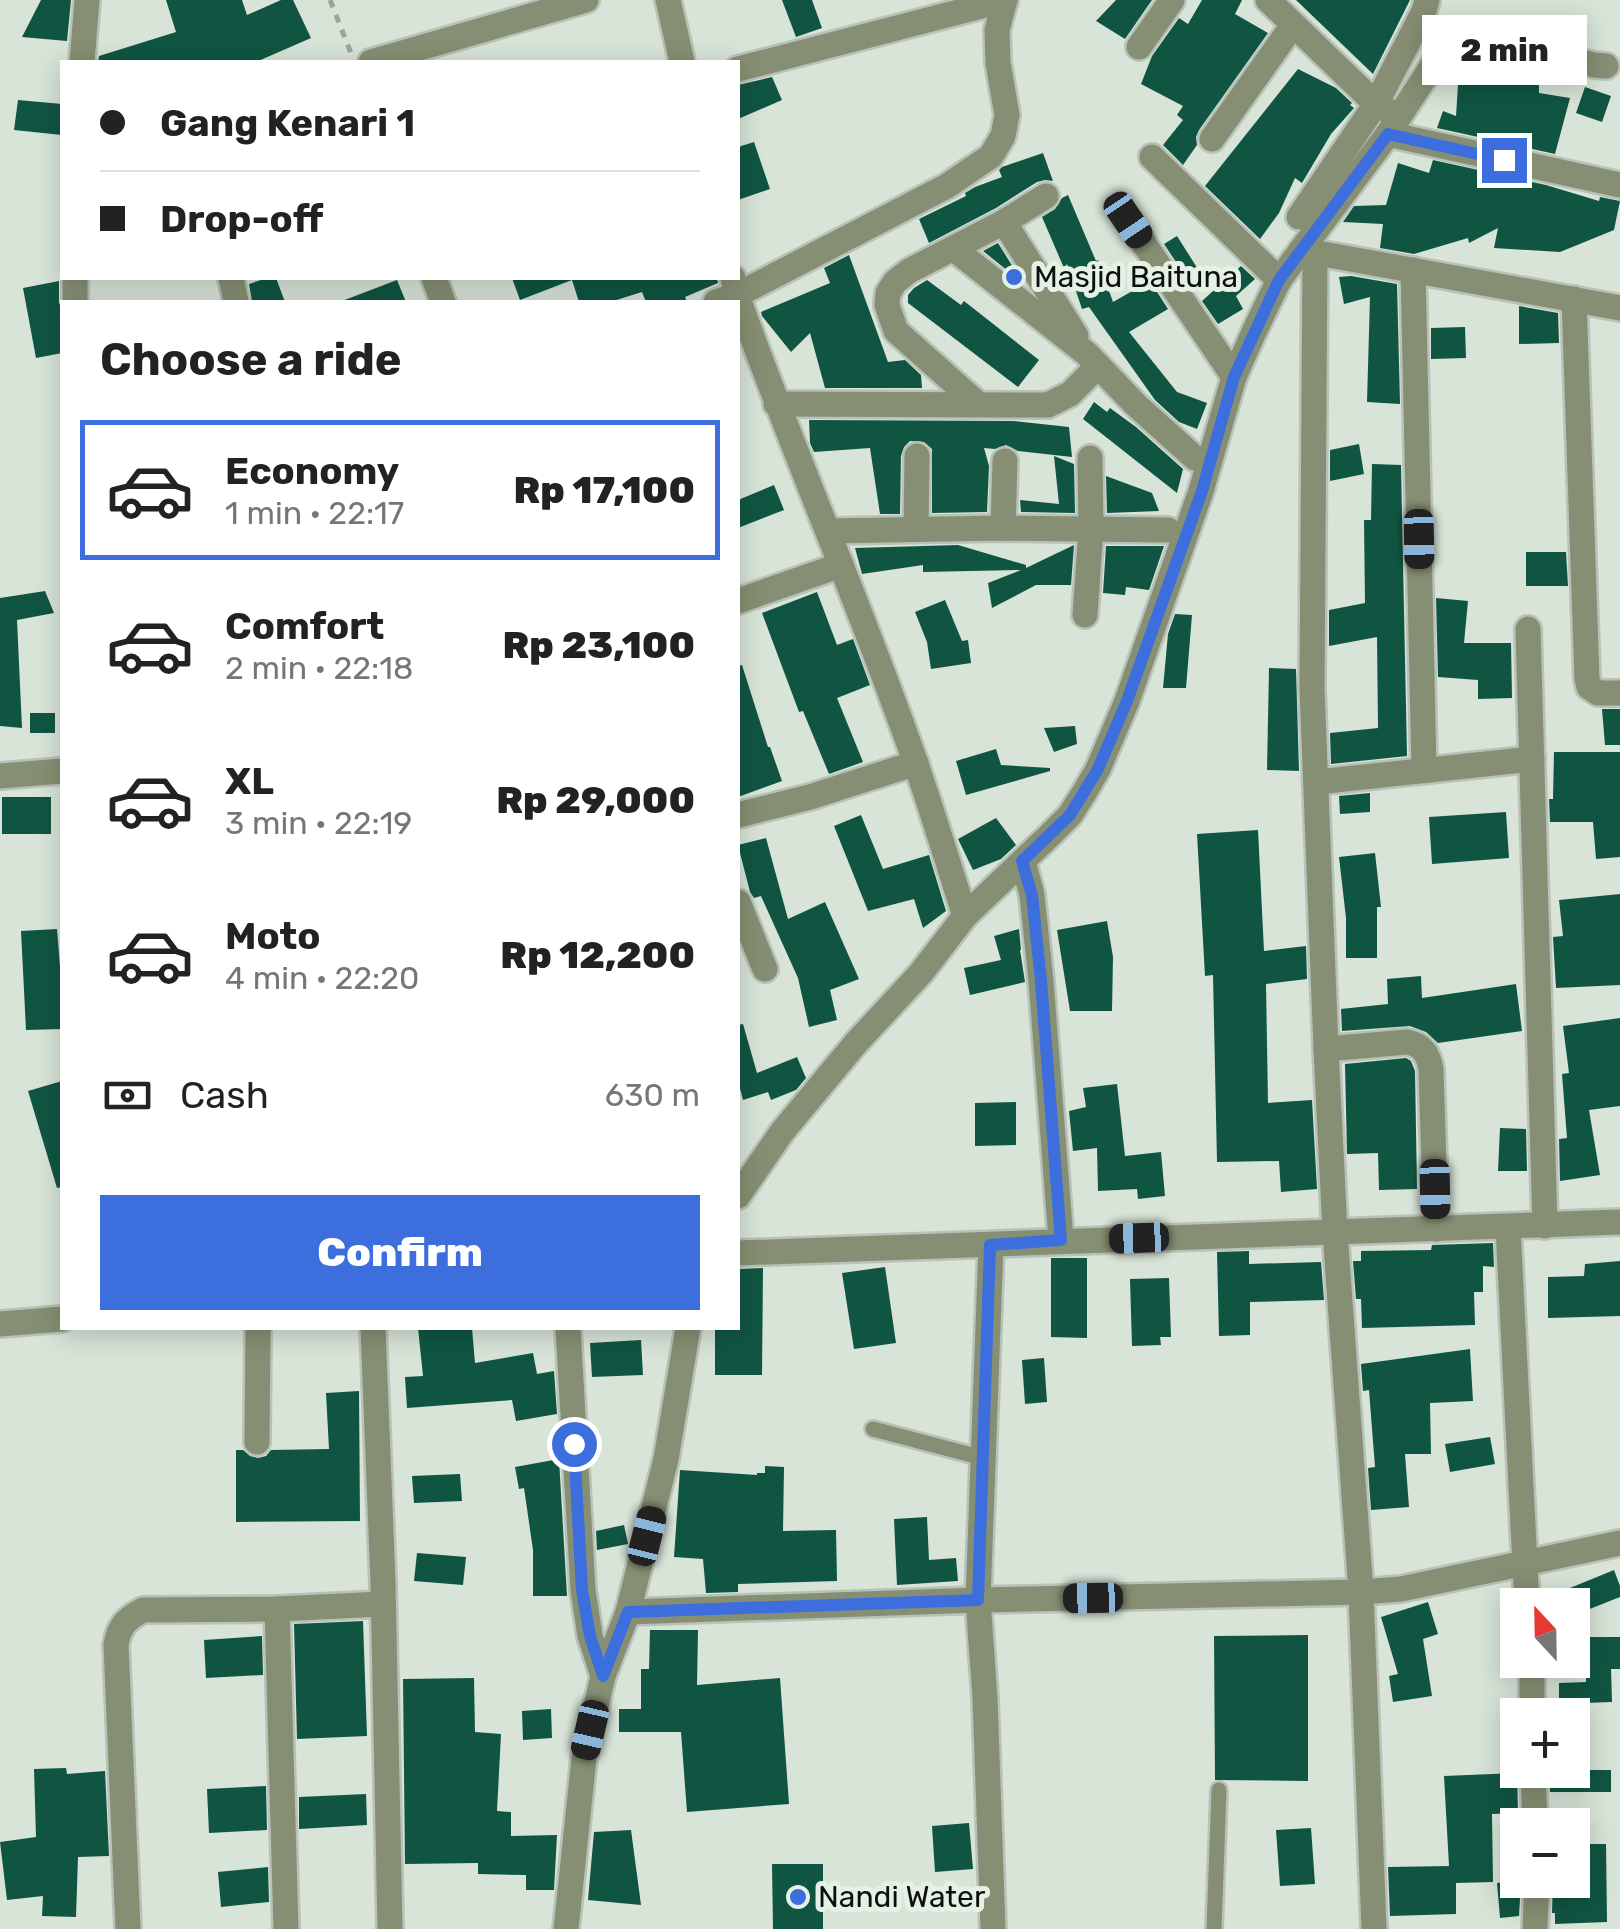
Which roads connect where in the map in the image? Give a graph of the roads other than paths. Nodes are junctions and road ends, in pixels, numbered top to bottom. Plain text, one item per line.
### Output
1 (87, 0) edge
2 (586, 0) edge
3 (668, 0) edge
4 (1172, 0) edge
5 (1268, 0) edge
6 (1427, 0) edge
7 (1293, 25) junction
8 (1140, 47) dead end
9 (82, 60) edge
10 (378, 60) edge
11 (682, 60) edge
12 (1606, 66) dead end
13 (740, 68) edge
14 (1388, 118) junction
15 (1212, 139) dead end
16 (1152, 157) dead end
17 (1620, 186) edge
18 (1046, 196) dead end
19 (1299, 217) dead end
20 (1128, 220) dead end
21 (1004, 222) junction
22 (954, 249) junction
23 (1308, 252) junction
24 (1413, 270) junction
25 (1279, 280) junction
26 (729, 292) edge
27 (1574, 298) junction
28 (1620, 308) edge
29 (740, 318) edge
30 (1093, 360) junction
31 (1234, 377) junction
32 (776, 404) junction
33 (978, 404) junction
34 (917, 456) dead end
35 (1090, 458) dead end
36 (1195, 458) dead end
37 (1005, 461) dead end
38 (1003, 528) junction
39 (916, 529) junction
40 (828, 530) junction
41 (1091, 530) junction
42 (1168, 530) dead end
43 (841, 565) junction
44 (740, 600) edge
45 (1085, 615) dead end
46 (1528, 630) dead end
47 (1620, 693) edge
48 (1532, 759) junction
49 (916, 764) junction
50 (1424, 769) junction
51 (60, 771) edge
52 (0, 776) edge
53 (1317, 782) junction
54 (740, 814) edge
55 (1022, 861) junction
56 (740, 907) edge
57 (965, 916) junction
58 (764, 969) dead end
59 (1326, 1050) junction
60 (740, 1193) edge
61 (1620, 1222) edge
62 (1545, 1226) junction
63 (1508, 1227) junction
64 (1436, 1229) junction
65 (1335, 1232) junction
66 (1061, 1240) junction
67 (990, 1245) junction
68 (740, 1253) edge
69 (60, 1319) edge
70 (0, 1324) edge
71 (258, 1330) edge
72 (373, 1330) edge
73 (568, 1330) edge
74 (688, 1330) edge
75 (873, 1429) dead end
76 (257, 1442) dead end
77 (983, 1458) junction
78 (1620, 1543) edge
79 (1524, 1564) junction
80 (1526, 1588) edge
81 (1361, 1592) junction
82 (978, 1600) junction
83 (382, 1604) junction
84 (276, 1609) junction
85 (628, 1612) junction
86 (603, 1676) junction
87 (1219, 1790) dead end
88 (1536, 1898) edge
89 (128, 1929) edge
90 (286, 1929) edge
91 (390, 1929) edge
92 (566, 1929) edge
93 (992, 1929) edge
94 (1214, 1929) edge
95 (1374, 1929) edge
96 (1535, 1929) edge

1 - 9 street
2 - 10 street
3 - 11 street
4 - 8 street
5 - 7 street
6 - 14 street
7 - 14 street
7 - 15 street
12 - 14 street
13 - 26 street
14 - 17 street
14 - 19 street
14 - 23 street
16 - 25 street
18 - 21 street
20 - 31 street
21 - 22 street
21 - 30 street
22 - 30 street
22 - 33 street
23 - 24 street
23 - 25 street
23 - 53 street
24 - 27 street
24 - 50 street
25 - 31 street
27 - 28 street
27 - 47 street
29 - 32 street
30 - 33 street
30 - 36 street
31 - 55 street
32 - 33 street
32 - 40 street
34 - 39 street
35 - 41 street
37 - 38 street
38 - 39 street
38 - 41 street
39 - 40 street
40 - 43 street
41 - 42 street
41 - 45 street
43 - 44 street
43 - 49 street
46 - 48 street
48 - 50 street
48 - 62 street
49 - 54 street
49 - 57 street
50 - 53 street
51 - 52 street
53 - 59 street
55 - 57 street
55 - 66 street
56 - 58 street
57 - 60 street
59 - 64 street
59 - 65 street
61 - 62 street
62 - 63 street
63 - 64 street
63 - 79 street
64 - 65 street
65 - 66 street
65 - 81 street
66 - 67 street
67 - 68 street
67 - 77 street
69 - 70 street
71 - 76 street
72 - 83 street
73 - 86 street
74 - 85 street
75 - 77 lane
77 - 82 street
78 - 79 street
79 - 80 street
79 - 81 street
81 - 82 street
81 - 95 street
82 - 85 street
82 - 93 street
83 - 84 street
83 - 91 street
84 - 89 street
84 - 90 street
85 - 86 street
86 - 92 street
87 - 94 lane
88 - 96 street

